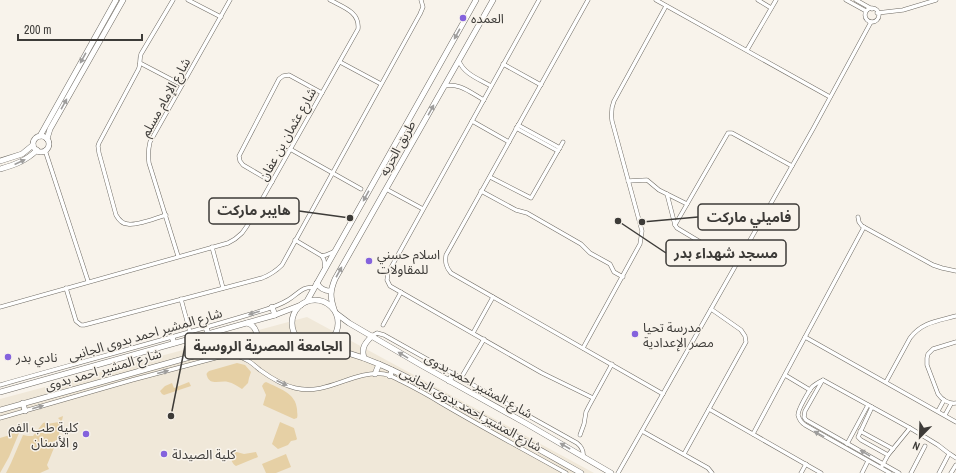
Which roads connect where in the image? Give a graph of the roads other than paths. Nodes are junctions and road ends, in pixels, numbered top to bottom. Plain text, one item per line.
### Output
1 (116, 0) edge
2 (123, 0) edge
3 (172, 0) edge
4 (188, 0) edge
5 (230, 0) edge
6 (330, 0) edge
7 (421, 0) edge
8 (493, 0) edge
9 (539, 0) edge
10 (588, 0) edge
11 (656, 0) edge
12 (758, 0) edge
13 (776, 0) edge
14 (846, 0) edge
15 (856, 0) edge
16 (936, 0) edge
17 (475, 1) edge
18 (663, 2) edge
19 (666, 6) junction
20 (771, 8) junction
21 (872, 9) junction
22 (866, 11) junction
23 (108, 13) junction
24 (877, 13) junction
25 (114, 16) junction
26 (221, 17) junction
27 (871, 22) junction
28 (747, 50) junction
29 (458, 61) junction
30 (340, 62) junction
31 (140, 63) junction
32 (503, 64) junction
33 (382, 84) junction
34 (541, 84) junction
35 (182, 85) junction
36 (444, 86) junction
37 (491, 86) junction
38 (322, 93) junction
39 (830, 96) junction
40 (484, 100) junction
41 (472, 121) junction
42 (517, 127) junction
43 (40, 136) junction
44 (47, 139) junction
45 (509, 142) junction
46 (562, 142) dead end
47 (33, 145) junction
48 (290, 149) junction
49 (559, 149) junction
50 (37, 150) junction
51 (45, 150) junction
52 (0, 161) edge
53 (792, 166) junction
54 (0, 169) edge
55 (332, 173) junction
56 (490, 177) junction
57 (628, 181) junction
58 (272, 182) junction
59 (361, 189) dead end
60 (386, 189) junction
61 (481, 191) junction
62 (667, 194) junction
63 (687, 204) junction
64 (423, 210) junction
65 (166, 215) junction
66 (858, 218) dead end
67 (675, 226) junction
68 (864, 227) junction
69 (295, 240) junction
70 (212, 247) junction
71 (335, 252) junction
72 (178, 256) junction
73 (322, 256) junction
74 (737, 264) junction
75 (325, 270) junction
76 (956, 271) edge
77 (623, 277) junction
78 (88, 281) junction
79 (315, 285) junction
80 (66, 288) junction
81 (223, 288) junction
82 (331, 291) junction
83 (401, 292) junction
84 (493, 297) junction
85 (181, 299) junction
86 (307, 301) junction
87 (301, 305) junction
88 (0, 307) edge
89 (272, 307) junction
90 (334, 309) junction
91 (711, 309) junction
92 (337, 314) junction
93 (275, 315) junction
94 (956, 316) edge
95 (247, 323) junction
96 (383, 325) dead end
97 (206, 327) junction
98 (190, 332) junction
99 (472, 333) junction
100 (208, 334) junction
101 (372, 336) junction
102 (172, 337) junction
103 (805, 337) junction
104 (484, 339) junction
105 (956, 342) edge
106 (174, 343) junction
107 (307, 344) junction
108 (255, 345) junction
109 (314, 346) junction
110 (583, 348) junction
111 (218, 350) junction
112 (219, 356) junction
113 (364, 358) junction
114 (378, 364) junction
115 (612, 364) junction
116 (392, 370) junction
117 (130, 373) junction
118 (375, 374) junction
119 (453, 374) junction
120 (785, 375) junction
121 (390, 376) junction
122 (461, 378) junction
123 (132, 380) junction
124 (823, 380) junction
125 (449, 381) junction
126 (886, 382) junction
127 (0, 385) edge
128 (810, 390) junction
129 (0, 392) edge
130 (663, 394) junction
131 (593, 398) junction
132 (944, 400) junction
133 (23, 403) junction
134 (956, 403) edge
135 (868, 404) junction
136 (951, 404) junction
137 (872, 407) junction
138 (709, 408) junction
139 (800, 409) junction
140 (0, 410) edge
141 (25, 411) junction
142 (805, 412) junction
143 (938, 412) junction
144 (945, 416) junction
145 (0, 418) edge
146 (807, 421) junction
147 (956, 422) edge
148 (805, 425) junction
149 (910, 428) junction
150 (642, 431) junction
151 (860, 431) junction
152 (753, 434) junction
153 (580, 435) dead end
154 (848, 443) junction
155 (925, 446) dead end
156 (845, 448) junction
157 (893, 449) junction
158 (684, 454) junction
159 (950, 454) junction
160 (888, 455) junction
161 (583, 457) junction
162 (956, 458) edge
163 (868, 461) junction
164 (806, 464) junction
165 (883, 464) junction
166 (956, 465) edge
167 (880, 468) junction
168 (566, 473) edge
169 (581, 473) edge
170 (611, 473) edge
171 (618, 473) edge
172 (712, 473) edge
173 (801, 473) edge
174 (821, 473) edge
175 (862, 473) edge
176 (890, 473) edge
177 (899, 473) edge
178 (911, 473) edge
179 (939, 473) edge
180 (951, 473) edge

1 - 23 street
2 - 25 street
3 - 31 street
4 - 26 street
5 - 26 street, شارع الإمام مسلم
6 - 30 street, شارع عثمان بن عفان
7 - 33 street
8 - 29 street, طريق الحريه
9 - 32 street
10 - 34 street
11 - 18 street
12 - 20 street
13 - 20 street
14 - 22 street
15 - 21 street
16 - 24 street
17 -> 71 street, طريق الحريه
18 - 19 street
19 - 28 street
19 - 57 street
20 - 28 street
21 - 22 street
21 - 24 street
22 - 27 street
23 - 25 street
23 -> 43 street
24 - 27 street
44 -> 25 street
26 - 35 street, شارع الإمام مسلم
27 - 39 street
28 - 39 street
29 - 36 street, طريق الحريه
29 - 37 street
30 - 33 street
30 - 38 street, شارع عثمان بن عفان
31 - 35 street
31 - 65 street
32 - 34 street
32 - 37 street
33 - 55 street
34 - 42 street
35 - 65 street, شارع الإمام مسلم
36 - 40 street
60 -> 36 street, طريق الحريه
37 - 40 street
38 - 48 street, شارع عثمان بن عفان
38 - 58 street
39 - 53 street
40 - 41 street
41 - 45 street
41 - 64 street
42 - 45 street
42 - 49 street
43 - 44 street
43 - 47 street
44 - 51 street
45 - 56 street
46 - 49 street
47 - 50 street
47 - 52 street
48 - 55 street
48 - 58 street, شارع عثمان بن عفان
49 - 56 street
50 - 51 street
54 -> 50 street
51 - 78 street
53 - 63 street
53 - 74 street
55 - 59 street
55 - 69 street
56 - 61 street
57 - 62 street
57 - 77 street
58 - 70 street, شارع عثمان بن عفان
60 - 64 street
82 -> 60 street, طريق الحريه
61 - 77 street
61 - 84 street
62 - 63 street
62 - 67 street
63 - 67 street
64 - 83 street
65 - 72 street, شارع الإمام مسلم
66 - 68 street
67 - 74 street
68 - 76 street
68 - 103 street
69 - 73 street
69 - 81 street
70 - 72 street, شارع عثمان بن عفان
70 - 81 street
71 - 73 street
71 - 75 street, طريق الحريه
72 - 78 street, شارع عثمان بن عفان
73 - 75 street
74 - 91 street
75 - 79 street, طريق الحريه
77 - 110 street
78 - 80 street, شارع عثمان بن عفان
79 - 82 street
79 - 86 street, طريق الحريه
79 - 89 street, شارع المشير احمد بدوى الجانبى
80 - 85 street
80 - 88 street, شارع عثمان بن عفان
81 - 85 street
82 - 90 street
83 - 96 street
83 - 99 street
84 - 99 street
84 - 110 street
85 - 98 street
86 - 87 street
86 - 90 street
87 - 93 street, شارع المشير احمد بدوى
87 - 107 street
89 - 93 street
89 -> 97 street, شارع المشير احمد بدوى الجانبى
90 - 92 street
91 - 130 street
91 - 138 street
92 - 101 street, شارع المشير احمد بدوى
92 - 109 street
93 - 95 street, شارع المشير احمد بدوى
94 - 126 street
95 - 100 street, شارع المشير احمد بدوى
95 - 108 street
97 - 98 street, شارع المشير احمد بدوى الجانبى
97 - 100 street
98 - 102 street, شارع المشير احمد بدوى الجانبى
99 - 104 street
100 - 106 street, شارع المشير احمد بدوى
101 - 113 street
101 - 119 street, شارع المشير احمد بدوى الجانبى
125 -> 101 street, شارع المشير احمد بدوى
102 - 106 street
102 - 127 street, شارع المشير احمد بدوى الجانبى
103 - 120 street
103 - 126 street
104 - 122 street
104 - 131 street
105 - 132 street
106 - 129 street, شارع المشير احمد بدوى
107 - 108 street, شارع المشير احمد بدوى
107 - 109 street
108 - 111 street, شارع المشير احمد بدوى
109 - 113 street, شارع المشير احمد بدوى
110 - 115 street
111 - 112 street
111 - 117 street, شارع المشير احمد بدوى
112 -> 118 street, شارع المشير احمد بدوى الجانبى
123 -> 112 street, شارع المشير احمد بدوى الجانبى
113 - 114 street, شارع المشير احمد بدوى
114 - 116 street, شارع المشير احمد بدوى
114 - 118 street
115 - 130 street
115 - 131 street
116 - 121 street
116 - 169 street, شارع المشير احمد بدوى
117 - 123 street
117 - 133 street, شارع المشير احمد بدوى
118 - 121 street, شارع المشير احمد بدوى الجانبى
119 - 122 street, شارع المشير احمد بدوى الجانبى
119 - 125 street
120 - 128 street
120 - 152 street
121 - 168 street, شارع المشير احمد بدوى الجانبى
122 - 161 street, شارع المشير احمد بدوى الجانبى
141 -> 123 street, شارع المشير احمد بدوى الجانبى
124 - 128 street
124 - 135 street
124 - 142 street
161 -> 125 street, شارع المشير احمد بدوى
126 - 143 street
128 - 139 street
130 - 150 street
131 - 153 street
132 - 136 street
132 - 143 street
133 - 140 street, شارع المشير احمد بدوى
133 - 141 street
134 - 136 street
135 - 137 street
135 - 154 street
136 - 144 street
137 - 149 street
137 - 151 street
138 - 152 street
138 - 158 street
139 - 142 street
139 - 148 street
141 - 145 street, شارع المشير احمد بدوى الجانبى
142 - 146 street
143 - 144 street
144 - 147 street
146 - 148 street
146 - 154 street
156 -> 148 street
149 - 157 street
149 - 159 street
150 - 158 street
150 - 171 street
151 - 157 street
151 - 160 street
152 - 164 street
154 - 156 street
165 -> 154 street
155 - 178 street
156 - 163 street
157 - 160 street
158 - 172 street
159 - 162 street
159 - 179 street
160 - 165 street
161 - 170 street, شارع المشير احمد بدوى
163 - 167 street
163 - 175 street
164 - 173 street
164 - 174 street
165 - 167 street
165 - 177 street
166 - 180 street
167 - 176 street

